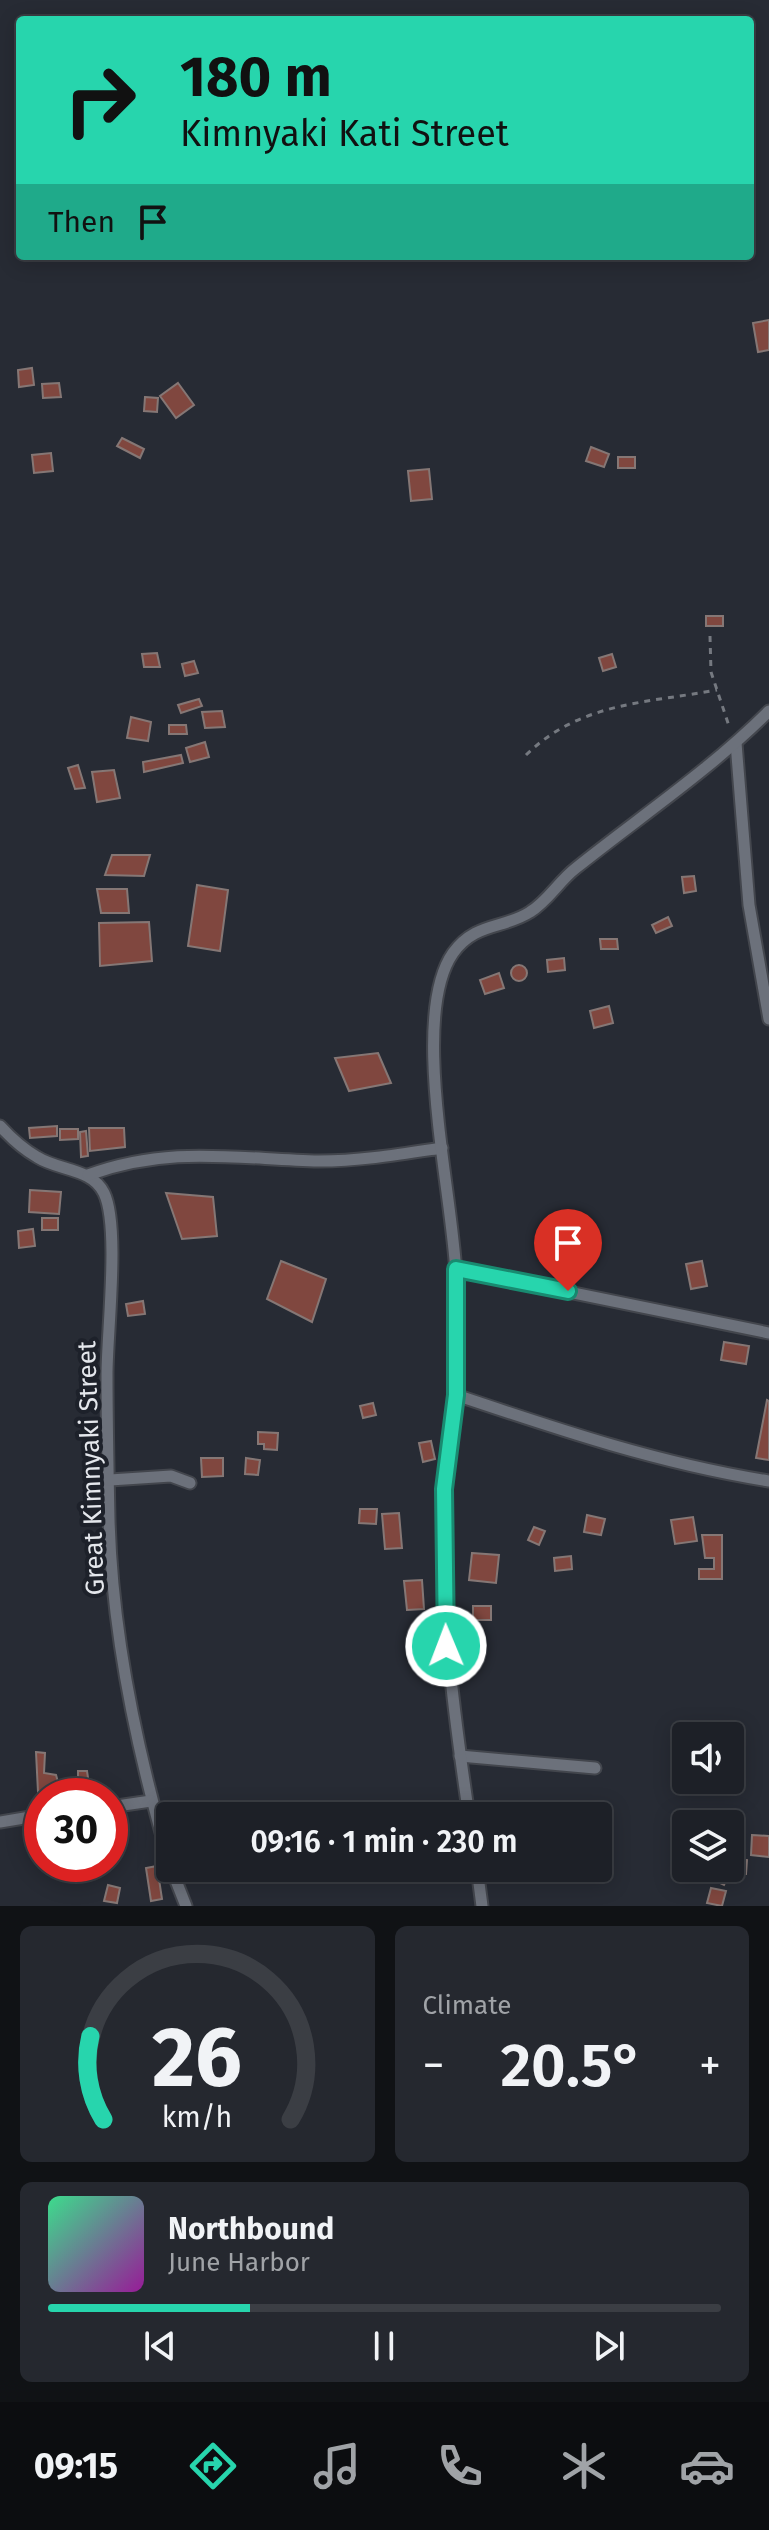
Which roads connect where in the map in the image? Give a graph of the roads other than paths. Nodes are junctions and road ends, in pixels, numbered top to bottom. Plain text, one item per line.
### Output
1 (769, 711) edge
2 (736, 743) junction
3 (769, 1019) edge
4 (0, 1126) edge
5 (442, 1148) junction
6 (88, 1175) junction
7 (456, 1269) junction
8 (769, 1333) edge
9 (456, 1395) junction
10 (110, 1480) junction
11 (769, 1481) edge
12 (190, 1483) dead end
13 (460, 1756) junction
14 (595, 1768) dead end
15 (151, 1801) junction
16 (467, 1802) edge
17 (128, 1804) edge
18 (156, 1817) edge
19 (24, 1818) edge
20 (0, 1822) edge
21 (177, 1882) edge
22 (479, 1882) edge
23 (186, 1906) edge
24 (482, 1906) edge

1 - 2 street
2 - 3 street
2 - 5 street
4 - 6 street
5 - 6 street
5 - 7 street
6 - 10 street, Great Kimnyaki Street
7 - 8 street
7 - 9 street
9 - 11 street
9 - 13 street
10 - 12 street
10 - 15 street, Great Kimnyaki Street
13 - 14 street
13 - 16 street
15 - 17 street
15 - 18 street, Great Kimnyaki Street
19 - 20 street
21 - 23 street, Great Kimnyaki Street
22 - 24 street

